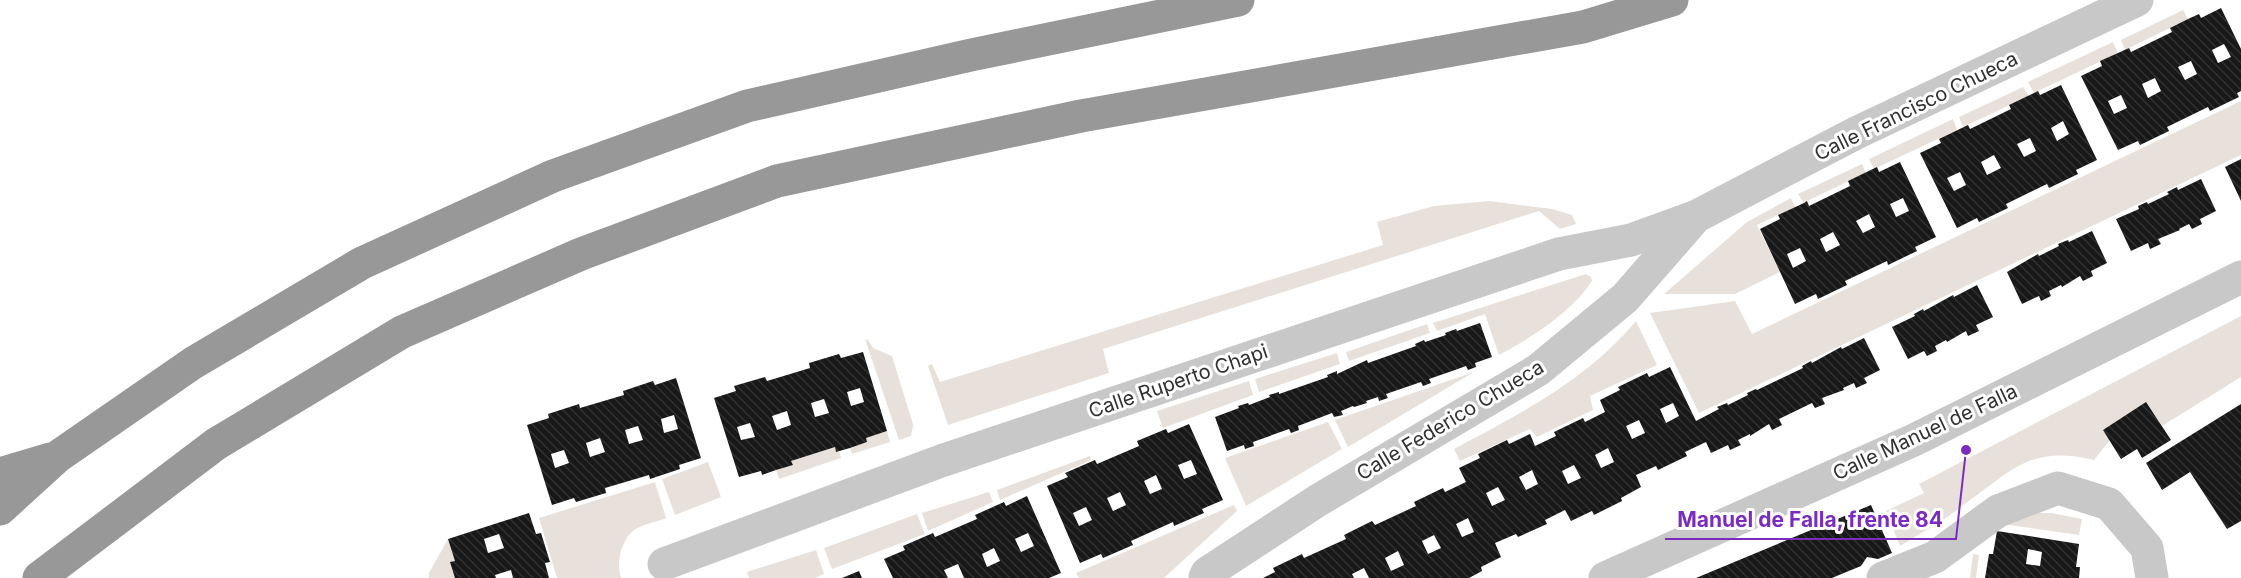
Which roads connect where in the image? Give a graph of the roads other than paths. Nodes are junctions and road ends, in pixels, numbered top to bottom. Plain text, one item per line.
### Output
1 (1238, 0) edge
2 (1672, 0) edge
3 (2137, 0) edge
4 (1697, 216) junction
5 (2241, 277) edge
6 (57, 457) junction
7 (0, 474) edge
8 (0, 508) edge
9 (664, 564) dead end
10 (1205, 576) edge
11 (39, 578) edge
12 (1605, 578) edge
13 (1883, 578) edge
14 (2152, 578) edge

1 - 6 highway
2 - 11 highway
3 - 4 street, Calle Francisco Chueca
4 - 9 street, Calle Ruperto Chapi
4 - 10 street, Calle Federico Chueca
5 - 12 street, Calle Manuel de Falla
6 - 7 highway
6 - 8 highway
13 - 14 street

